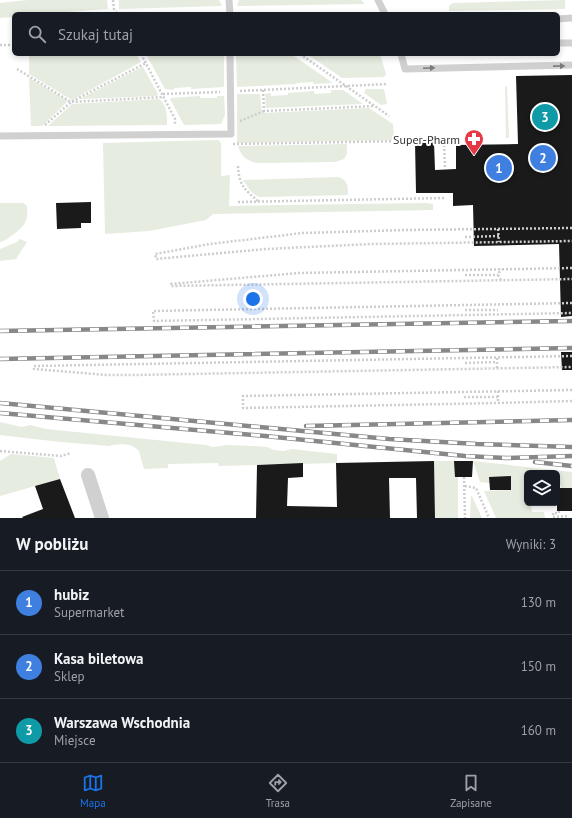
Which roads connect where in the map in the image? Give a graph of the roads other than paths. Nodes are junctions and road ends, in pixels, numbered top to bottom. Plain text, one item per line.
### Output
1 (229, 0) edge
2 (378, 0) edge
3 (230, 12) edge
4 (384, 12) edge
5 (572, 18) edge
6 (560, 19) edge
7 (560, 43) edge
8 (572, 43) edge
9 (230, 56) edge
10 (402, 56) edge
11 (572, 65) edge
12 (0, 136) edge
13 (88, 475) dead end
14 (102, 518) edge

1 - 3 lane
2 - 4 lane
5 - 6 lane
7 - 8 lane
9 - 12 lane
10 -> 11 lane
13 - 14 street

